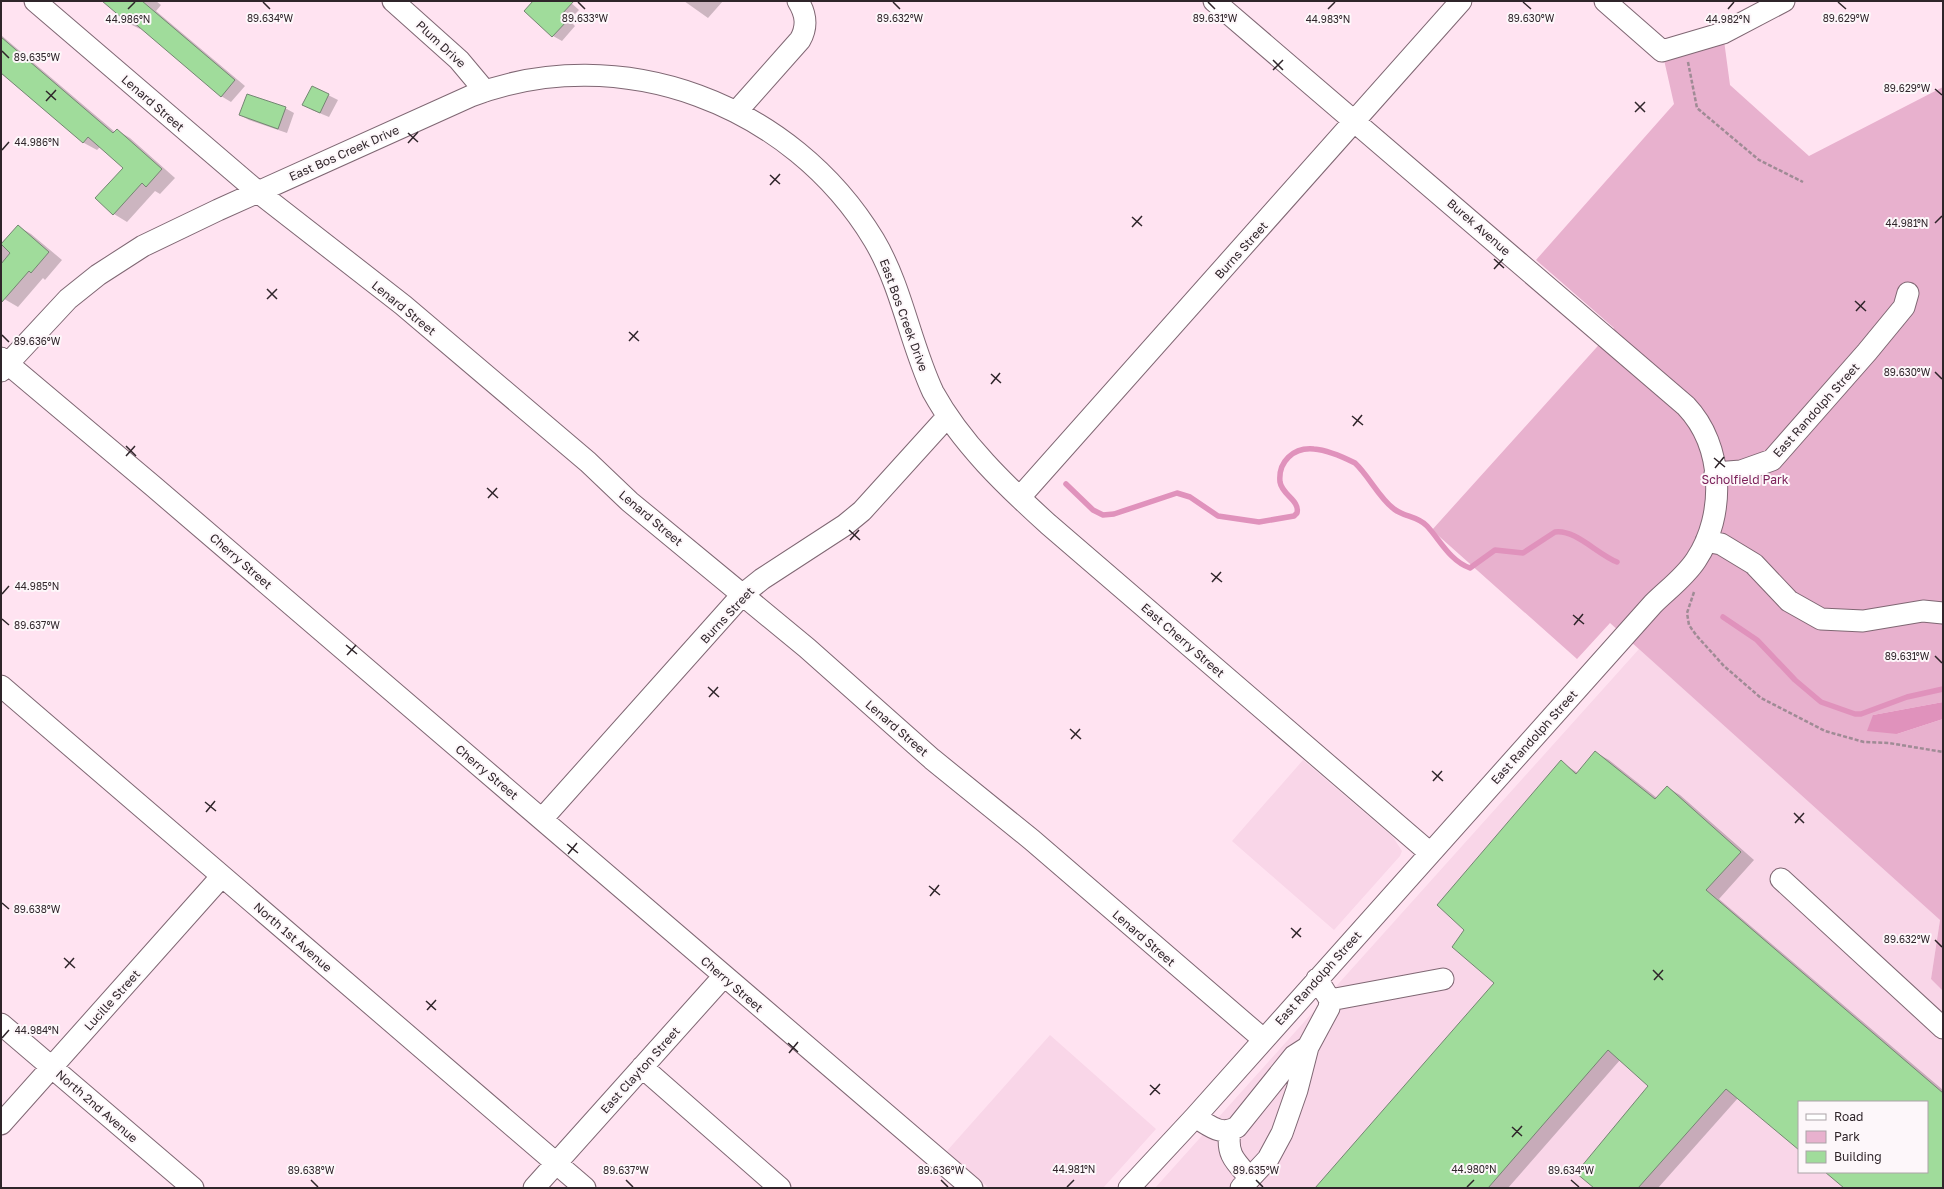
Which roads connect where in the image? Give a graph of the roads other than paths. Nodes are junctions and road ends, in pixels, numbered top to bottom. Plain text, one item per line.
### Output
1 (35, 1) edge
2 (393, 1) edge
3 (798, 1) edge
4 (1214, 1) edge
5 (1461, 1) edge
6 (1605, 1) edge
7 (1784, 1) edge
8 (486, 91) junction
9 (737, 111) junction
10 (1355, 122) junction
11 (258, 192) junction
12 (1908, 292) dead end
13 (3, 364) edge
14 (948, 416) junction
15 (1715, 473) junction
16 (1020, 497) junction
17 (1706, 540) junction
18 (742, 595) junction
19 (1943, 612) edge
20 (1, 686) edge
21 (542, 819) junction
22 (1430, 853) junction
23 (222, 876) junction
24 (1781, 879) dead end
25 (724, 976) junction
26 (1443, 978) dead end
27 (1317, 979) junction
28 (1330, 1000) junction
29 (1, 1024) edge
30 (1943, 1028) edge
31 (1263, 1039) junction
32 (1308, 1047) junction
33 (52, 1067) junction
34 (642, 1067) junction
35 (1195, 1117) junction
36 (1, 1124) edge
37 (1230, 1132) junction
38 (556, 1163) junction
39 (1246, 1183) edge
40 (193, 1188) edge
41 (534, 1188) edge
42 (585, 1188) edge
43 (780, 1188) edge
44 (972, 1188) edge
45 (1129, 1188) edge

1 - 11 street, Lenard Street
2 - 8 street, Plum Drive
3 - 9 street
4 - 10 street, Burek Avenue
5 - 10 street, Burns Street
6 - 7 street
8 - 9 street, East Bos Creek Drive
8 - 11 street, East Bos Creek Drive
9 - 14 street, East Bos Creek Drive
10 - 15 street, Burek Avenue
10 - 16 street, Burns Street
11 - 13 street, East Bos Creek Drive
11 - 18 street, Lenard Street
12 - 15 street, East Randolph Street
13 - 21 street, Cherry Street
14 - 16 street, East Cherry Street
14 - 18 street, Burns Street
15 - 17 street, East Randolph Street
16 - 22 street, East Cherry Street
17 - 19 street
17 - 22 street, East Randolph Street
18 - 21 street, Burns Street
18 - 31 street, Lenard Street
20 - 23 street, North 1st Avenue
21 - 25 street, Cherry Street
22 - 27 street, East Randolph Street
23 - 33 street, Lucille Street
23 - 38 street, North 1st Avenue
24 - 30 street
25 - 34 street, East Clayton Street
25 - 44 street, Cherry Street
26 - 28 street
27 - 28 street
27 - 31 street, East Randolph Street
28 - 32 street
29 - 33 street, North 2nd Avenue
31 - 35 street, East Randolph Street
32 - 37 street
32 - 39 street
33 - 36 street, Lucille Street
33 - 40 street, North 2nd Avenue
34 - 38 street, East Clayton Street
34 - 43 street
35 - 37 street
35 - 45 street, East Randolph Street
37 - 39 street
38 - 41 street, East Clayton Street
38 - 42 street, North 1st Avenue

